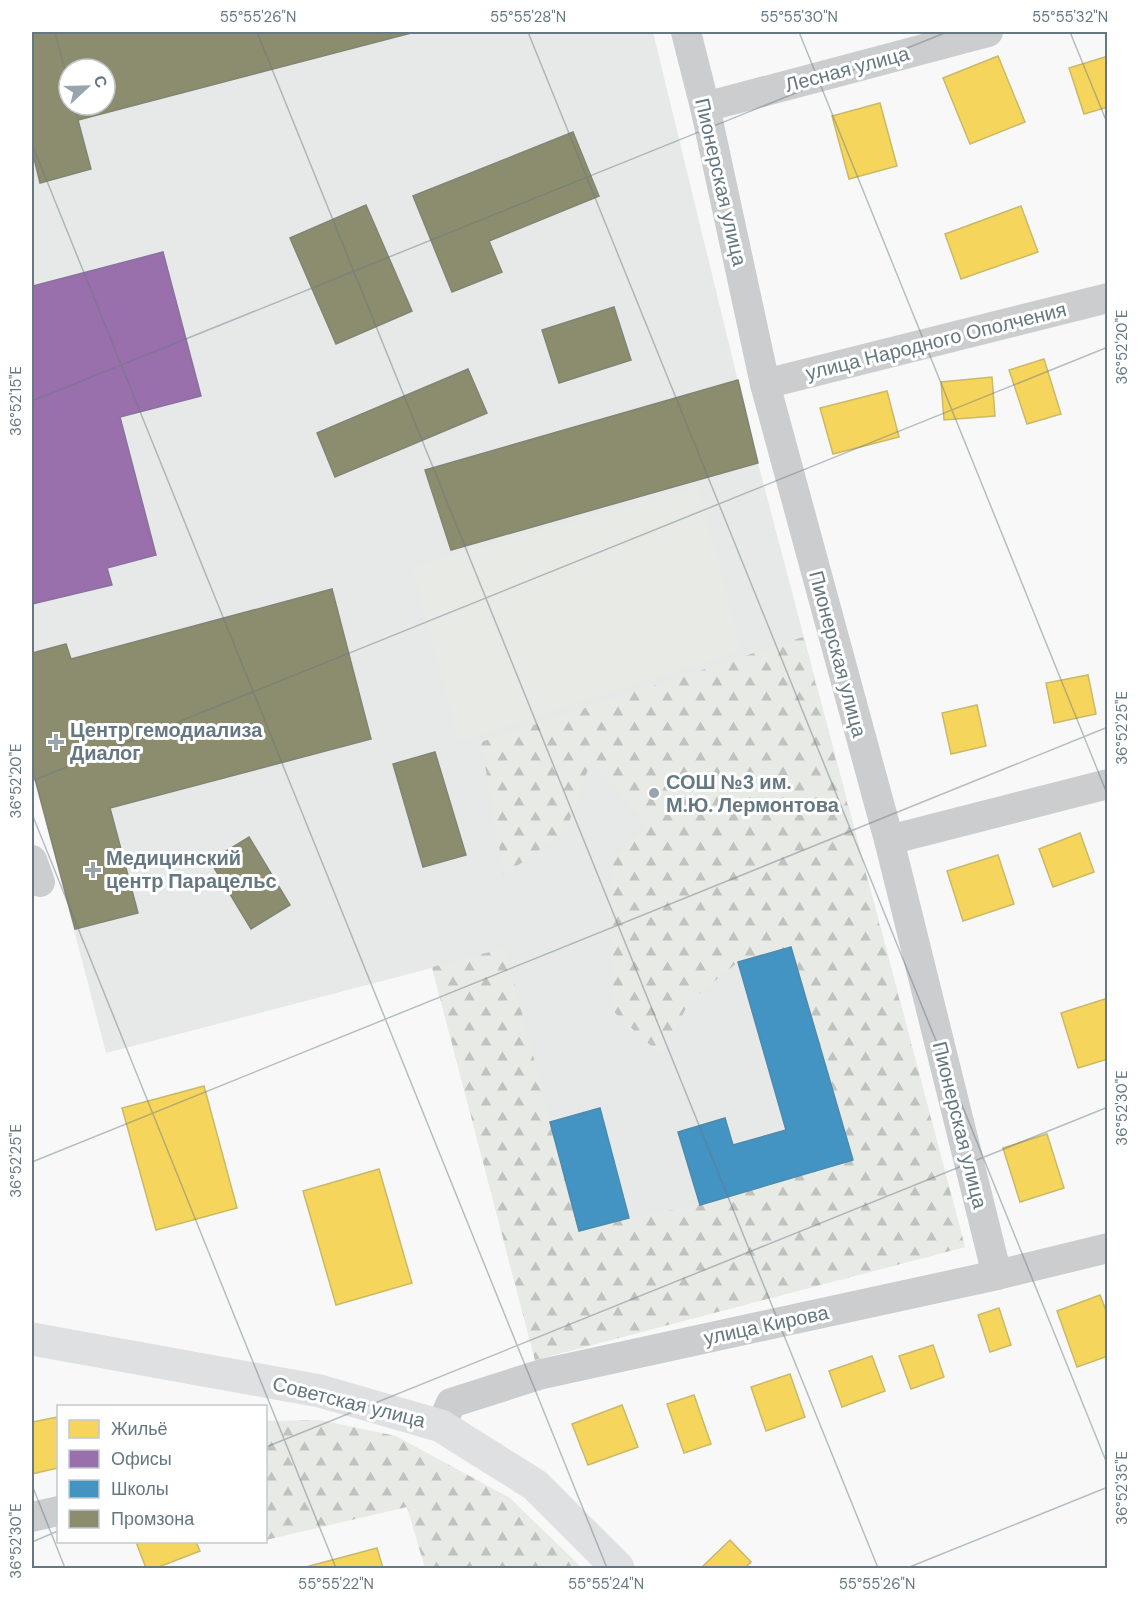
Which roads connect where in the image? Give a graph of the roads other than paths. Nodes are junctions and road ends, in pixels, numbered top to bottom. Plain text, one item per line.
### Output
1 (686, 32) edge
2 (988, 32) edge
3 (705, 107) junction
4 (1107, 298) edge
5 (765, 384) junction
6 (1107, 784) edge
7 (889, 840) junction
8 (1107, 1248) edge
9 (997, 1275) junction
10 (32, 1339) edge
11 (441, 1426) junction
12 (57, 1511) edge
13 (32, 1517) edge
14 (618, 1569) edge

1 - 3 street, Пионерская улица
2 - 3 street, Лесная улица
3 - 5 street, Пионерская улица
4 - 5 street, улица Народного Ополчения
5 - 7 street, Пионерская улица
6 - 7 street
7 - 9 street, Пионерская улица
8 - 9 street, улица Кирова
9 - 11 street, улица Кирова
10 - 11 main road, Советская улица
11 - 14 main road, Советская улица
12 - 13 street

